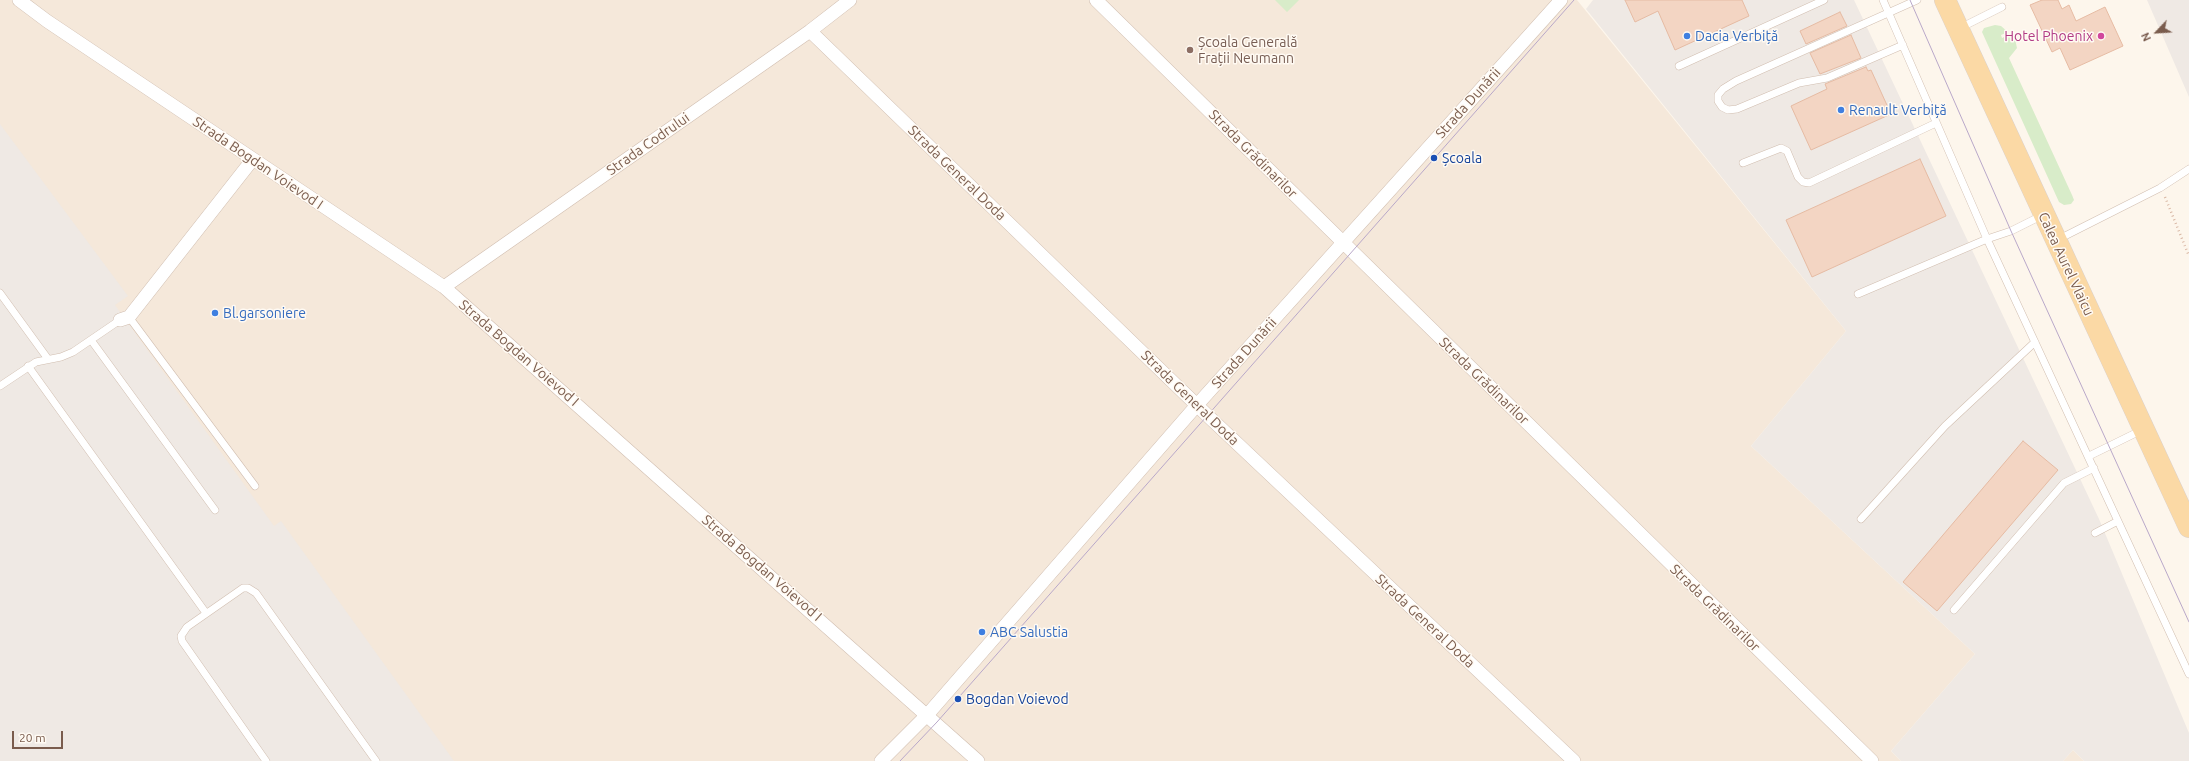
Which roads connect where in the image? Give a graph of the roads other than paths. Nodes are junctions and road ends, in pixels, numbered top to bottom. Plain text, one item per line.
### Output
1 (19, 0) edge
2 (850, 0) edge
3 (1096, 0) edge
4 (1561, 0) edge
5 (1824, 0) edge
6 (1883, 0) edge
7 (1917, 0) edge
8 (1945, 0) edge
9 (2002, 7) dead end
10 (1889, 13) junction
11 (1958, 29) junction
12 (810, 31) junction
13 (1903, 45) junction
14 (1679, 66) dead end
15 (1936, 123) junction
16 (252, 159) junction
17 (1743, 163) dead end
18 (2189, 169) edge
19 (2043, 215) junction
20 (1987, 239) junction
21 (2055, 241) junction
22 (1342, 242) junction
23 (444, 287) junction
24 (0, 293) edge
25 (1858, 294) dead end
26 (124, 318) junction
27 (91, 340) junction
28 (2035, 342) junction
29 (48, 359) junction
30 (28, 366) junction
31 (0, 386) edge
32 (1197, 406) junction
33 (2143, 430) junction
34 (2089, 456) junction
35 (2094, 468) junction
36 (255, 486) dead end
37 (215, 510) dead end
38 (1861, 519) dead end
39 (2118, 521) junction
40 (2189, 527) edge
41 (2095, 533) dead end
42 (1954, 610) dead end
43 (206, 613) junction
44 (2189, 674) edge
45 (928, 714) junction
46 (266, 761) edge
47 (376, 761) edge
48 (881, 761) edge
49 (978, 761) edge
50 (1574, 761) edge
51 (1872, 761) edge

1 - 16 street, Strada Bogdan Voievod I
2 - 12 street, Strada Codrului
3 - 22 street, Strada Grădinarilor
4 - 22 street, Strada Dunării
5 - 14 lane
6 - 10 lane
7 - 10 lane
8 - 11 main road, Calea Aurel Vlaicu
9 - 11 lane
10 - 13 lane
10 - 13 lane
11 - 19 main road, Calea Aurel Vlaicu
12 - 23 street, Strada Codrului
12 - 32 street, Strada General Doda
13 - 15 lane
15 - 17 lane
15 - 20 lane
16 - 23 street, Strada Bogdan Voievod I
16 - 26 street
18 - 21 lane
19 - 20 lane
19 - 21 main road, Calea Aurel Vlaicu
20 - 25 lane
20 - 28 lane
21 - 33 main road, Calea Aurel Vlaicu
22 - 32 street, Strada Dunării
22 - 51 street, Strada Grădinarilor
23 - 45 street, Strada Bogdan Voievod I
24 - 29 lane
26 - 27 lane
26 - 36 lane
27 - 29 lane
27 - 37 lane
28 - 34 lane
28 - 38 lane
29 - 30 lane
30 - 31 lane
30 - 43 lane
32 - 45 street, Strada Dunării
32 - 50 street, Strada General Doda
33 - 34 lane
33 - 40 main road, Calea Aurel Vlaicu
34 - 35 lane
35 - 39 lane
35 - 42 lane
39 - 41 lane
39 - 44 lane
43 - 46 lane
43 - 47 lane
45 - 48 street, Strada Dunării
45 - 49 street, Strada Bogdan Voievod I

